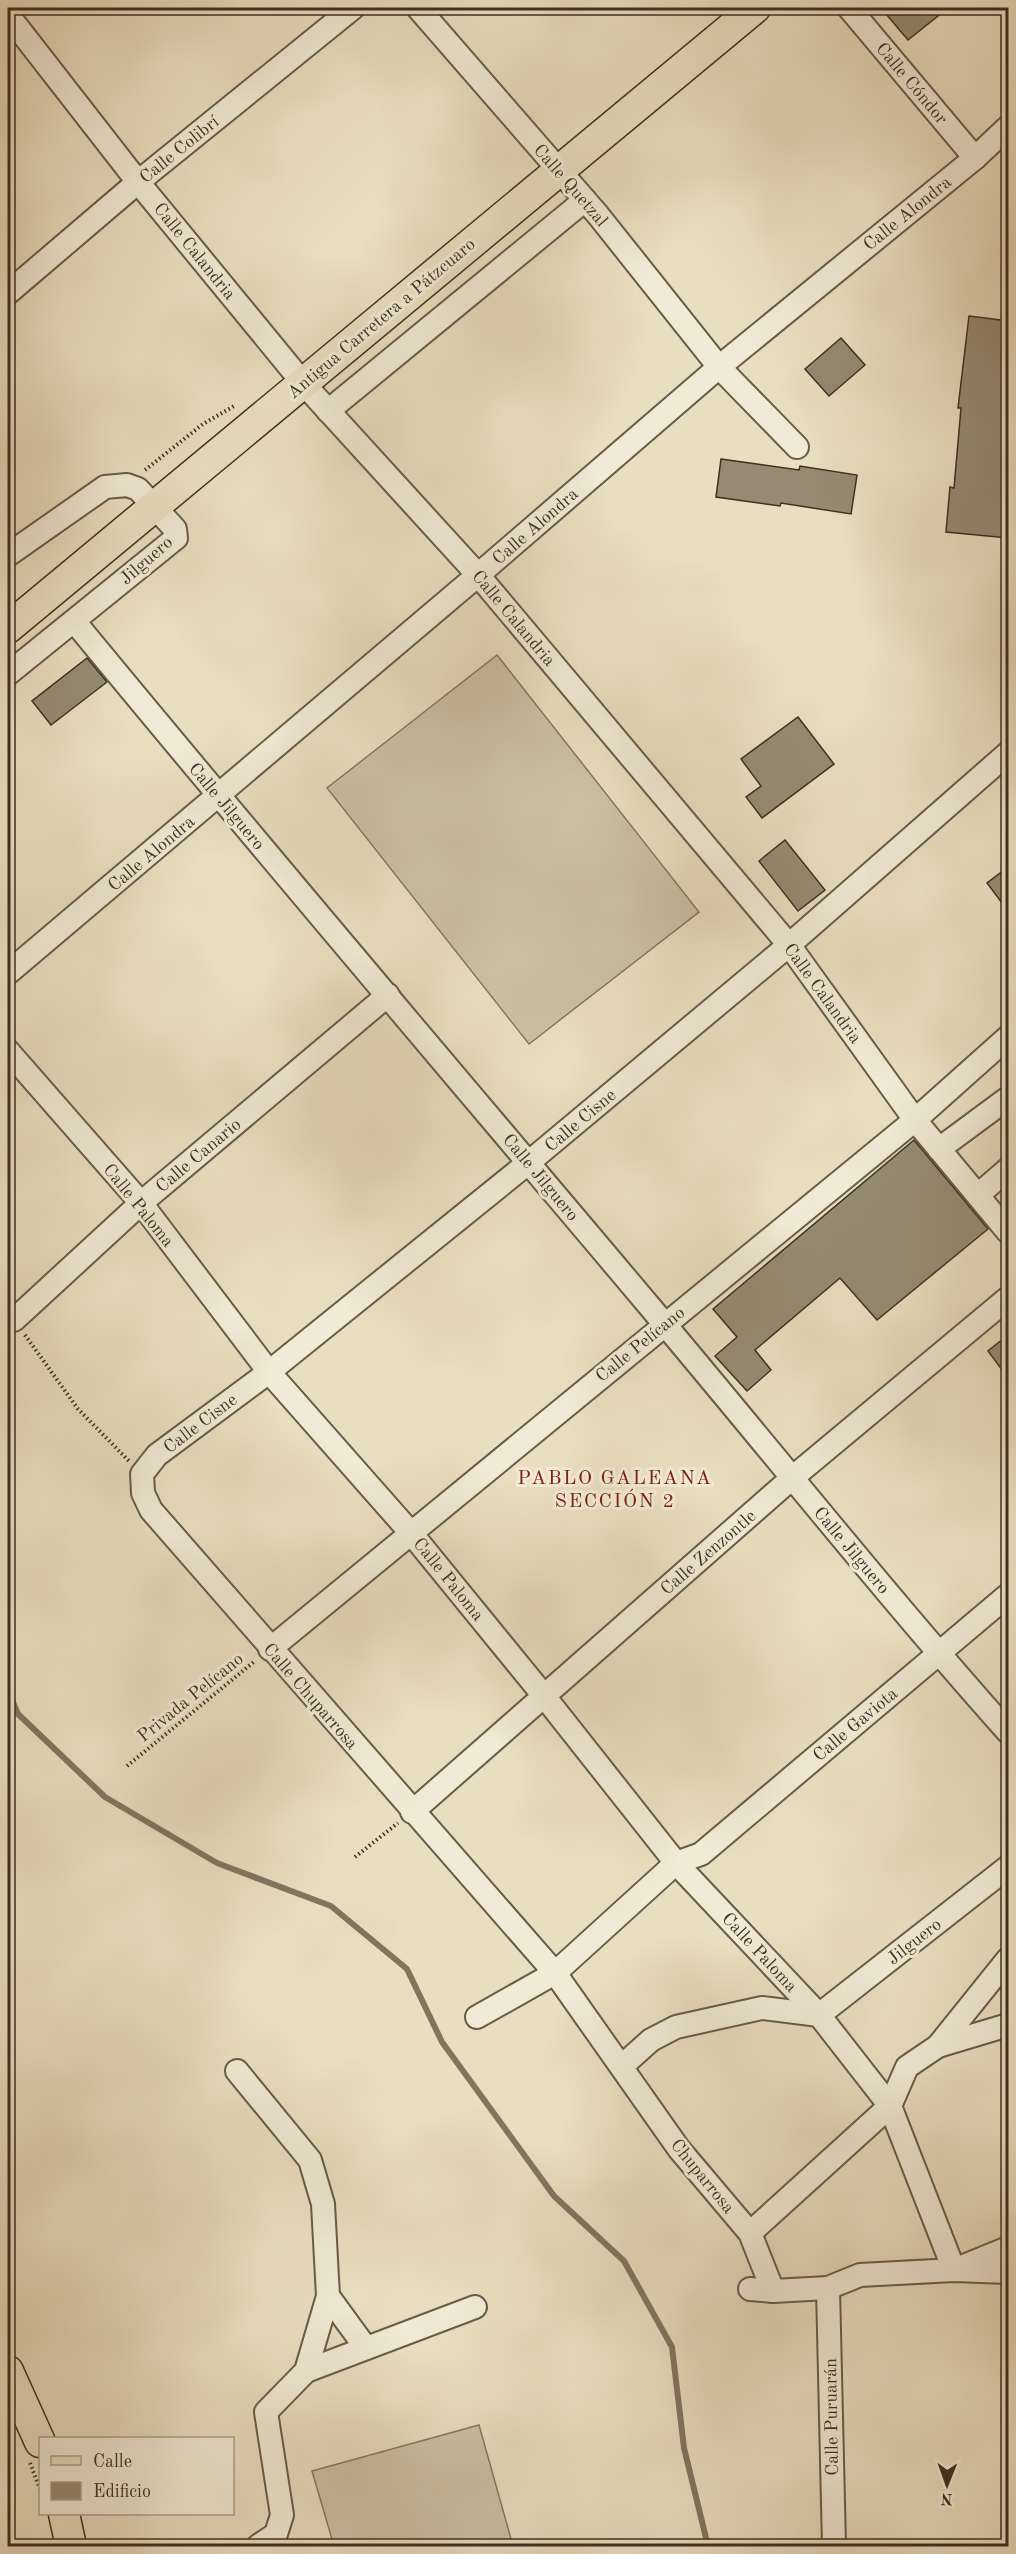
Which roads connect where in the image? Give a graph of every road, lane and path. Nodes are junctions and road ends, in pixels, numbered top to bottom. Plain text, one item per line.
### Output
1 (16, 8) edge
2 (353, 8) edge
3 (418, 8) edge
4 (754, 8) edge
5 (849, 8) edge
6 (8, 14) edge
7 (1008, 127) edge
8 (975, 158) junction
9 (558, 171) junction
10 (138, 182) junction
11 (585, 200) junction
12 (8, 293) edge
13 (718, 367) junction
14 (303, 383) junction
15 (328, 411) junction
16 (797, 447) dead end
17 (154, 507) junction
18 (11, 545) edge
19 (478, 575) junction
20 (74, 621) junction
21 (8, 628) edge
22 (8, 674) edge
23 (1008, 753) edge
24 (218, 796) junction
25 (789, 945) junction
26 (8, 973) edge
27 (388, 995) junction
28 (1008, 1037) edge
29 (8, 1051) edge
30 (1008, 1098) edge
31 (915, 1120) junction
32 (939, 1149) junction
33 (528, 1162) junction
34 (1008, 1169) edge
35 (978, 1195) junction
36 (141, 1203) junction
37 (1008, 1232) edge
38 (1008, 1298) edge
39 (11, 1317) edge
40 (665, 1324) junction
41 (269, 1372) junction
42 (142, 1474) junction
43 (792, 1478) junction
44 (411, 1533) junction
45 (1008, 1595) edge
46 (270, 1649) junction
47 (939, 1654) junction
48 (544, 1696) junction
49 (1008, 1732) edge
50 (127, 1766) dead end
51 (412, 1812) junction
52 (701, 1854) junction
53 (356, 1857) dead end
54 (676, 1863) junction
55 (1008, 1867) edge
56 (694, 1881) junction
57 (1008, 1959) edge
58 (555, 1973) junction
59 (819, 2015) junction
60 (477, 2017) dead end
61 (1008, 2025) edge
62 (938, 2046) junction
63 (622, 2066) junction
64 (237, 2071) dead end
65 (890, 2106) junction
66 (750, 2233) junction
67 (1008, 2248) edge
68 (954, 2270) junction
69 (1008, 2272) edge
70 (828, 2288) junction
71 (750, 2289) dead end
72 (773, 2291) junction
73 (328, 2296) junction
74 (475, 2307) dead end
75 (366, 2348) junction
76 (8, 2371) edge
77 (306, 2371) junction
78 (39, 2440) edge
79 (64, 2515) edge
80 (71, 2547) edge
81 (258, 2547) edge
82 (834, 2547) edge

1 - 6 street
2 - 10 street, Calle Colibrí
3 - 9 street, Calle Quetzal
4 - 9 main road, Antigua Carretera a Pátzcuaro
5 - 8 street, Calle Cóndor
6 - 10 street, Calle Calandria
7 - 8 street, Calle Alondra
8 - 13 street, Calle Alondra
9 - 11 street, Calle Quetzal
9 - 14 main road, Antigua Carretera a Pátzcuaro
10 - 12 street, Calle Colibrí
10 - 14 street, Calle Calandria
11 - 13 street, Calle Quetzal
11 - 15 street
13 - 16 street, Calle Quetzal
13 - 19 street, Calle Alondra
14 - 15 street, Calle Calandria
14 - 17 main road, Antigua Carretera a Pátzcuaro
15 - 19 street, Calle Calandria
17 - 18 street, Jilguero
17 - 20 street, Jilguero
17 - 21 main road, Antigua Carretera a Pátzcuaro
19 - 24 street, Calle Alondra
19 - 25 street, Calle Calandria
20 - 22 street
20 - 24 street, Calle Jilguero
23 - 25 street, Calle Cisne
24 - 26 street, Calle Alondra
24 - 27 street, Calle Jilguero
25 - 31 street, Calle Calandria
25 - 33 street, Calle Cisne
27 - 33 street, Calle Jilguero
27 - 36 street, Calle Canario
28 - 31 street, Calle Pelícano
29 - 36 street, Calle Paloma
30 - 32 street
31 - 32 street, Calle Calandria
31 - 40 street, Calle Pelícano
32 - 35 street, Calle Calandria
33 - 40 street, Calle Jilguero
33 - 41 street, Calle Cisne
34 - 35 street
35 - 37 street, Calle Calandria
36 - 39 street, Calle Canario
36 - 41 street, Calle Paloma
38 - 43 street, Calle Zenzontle
39 - 42 path
40 - 43 street, Calle Jilguero
40 - 44 street, Calle Pelícano
41 - 42 street, Calle Cisne
41 - 44 street, Calle Paloma
42 - 46 street, Calle Chuparrosa
43 - 47 street, Calle Jilguero
43 - 48 street, Calle Zenzontle
44 - 46 street, Calle Pelícano
44 - 48 street, Calle Paloma
45 - 47 street, Calle Gaviota
46 - 50 path, Privada Pelícano
46 - 51 street, Calle Chuparrosa
47 - 49 street, Calle Jilguero
47 - 52 street, Calle Gaviota
48 - 51 street, Calle Zenzontle
48 - 54 street, Calle Paloma
51 - 53 path
51 - 58 street, Calle Chuparrosa
52 - 54 street, Calle Gaviota
52 - 56 street
54 - 56 street, Calle Paloma
54 - 58 street, Calle Gaviota
55 - 59 street, Jilguero
56 - 59 street, Calle Paloma
57 - 62 street
58 - 60 street, Calle Gaviota
58 - 63 street, Calle Chuparrosa
59 - 63 street
59 - 65 street, Calle Paloma
61 - 62 street
62 - 65 street
63 - 66 street, Chuparrosa
64 - 73 street
65 - 66 street
65 - 68 street, Calle Paloma
66 - 72 street, Chuparrosa
67 - 68 street
68 - 69 street
68 - 70 street
70 - 72 street
70 - 82 street, Calle Puruarán
71 - 72 street
73 - 75 street
73 - 77 street
74 - 75 street
75 - 77 street
76 - 78 main road
77 - 81 street
79 - 80 main road

